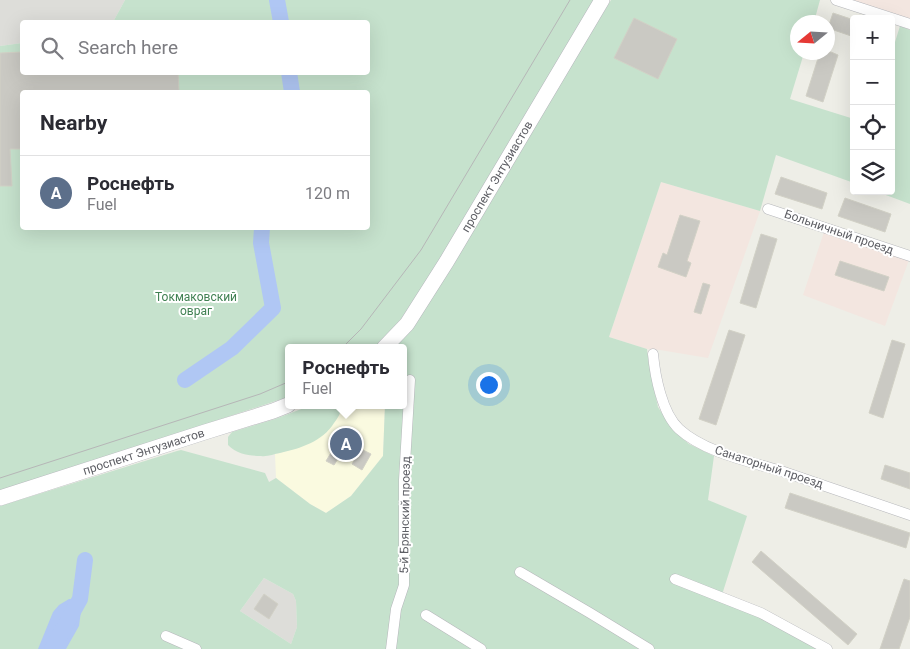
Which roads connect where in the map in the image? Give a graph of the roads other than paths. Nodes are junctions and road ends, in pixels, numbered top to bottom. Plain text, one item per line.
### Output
1 (602, 0) edge
2 (836, 0) edge
3 (910, 24) edge
4 (768, 209) dead end
5 (910, 256) edge
6 (388, 344) edge
7 (653, 354) dead end
8 (410, 380) dead end
9 (285, 406) edge
10 (0, 498) edge
11 (910, 515) edge
12 (520, 572) dead end
13 (675, 579) dead end
14 (426, 615) dead end
15 (166, 636) dead end
16 (196, 649) edge
17 (391, 649) edge
18 (481, 649) edge
19 (649, 649) edge
20 (826, 649) edge

1 - 6 street, проспект Энтузиастов
2 - 3 street
4 - 5 street, Больничный проезд
7 - 11 street, Санаторный проезд
8 - 17 street, 5-й Брянский проезд
9 - 10 street, проспект Энтузиастов
12 - 19 street
13 - 20 street
14 - 18 street
15 - 16 street

